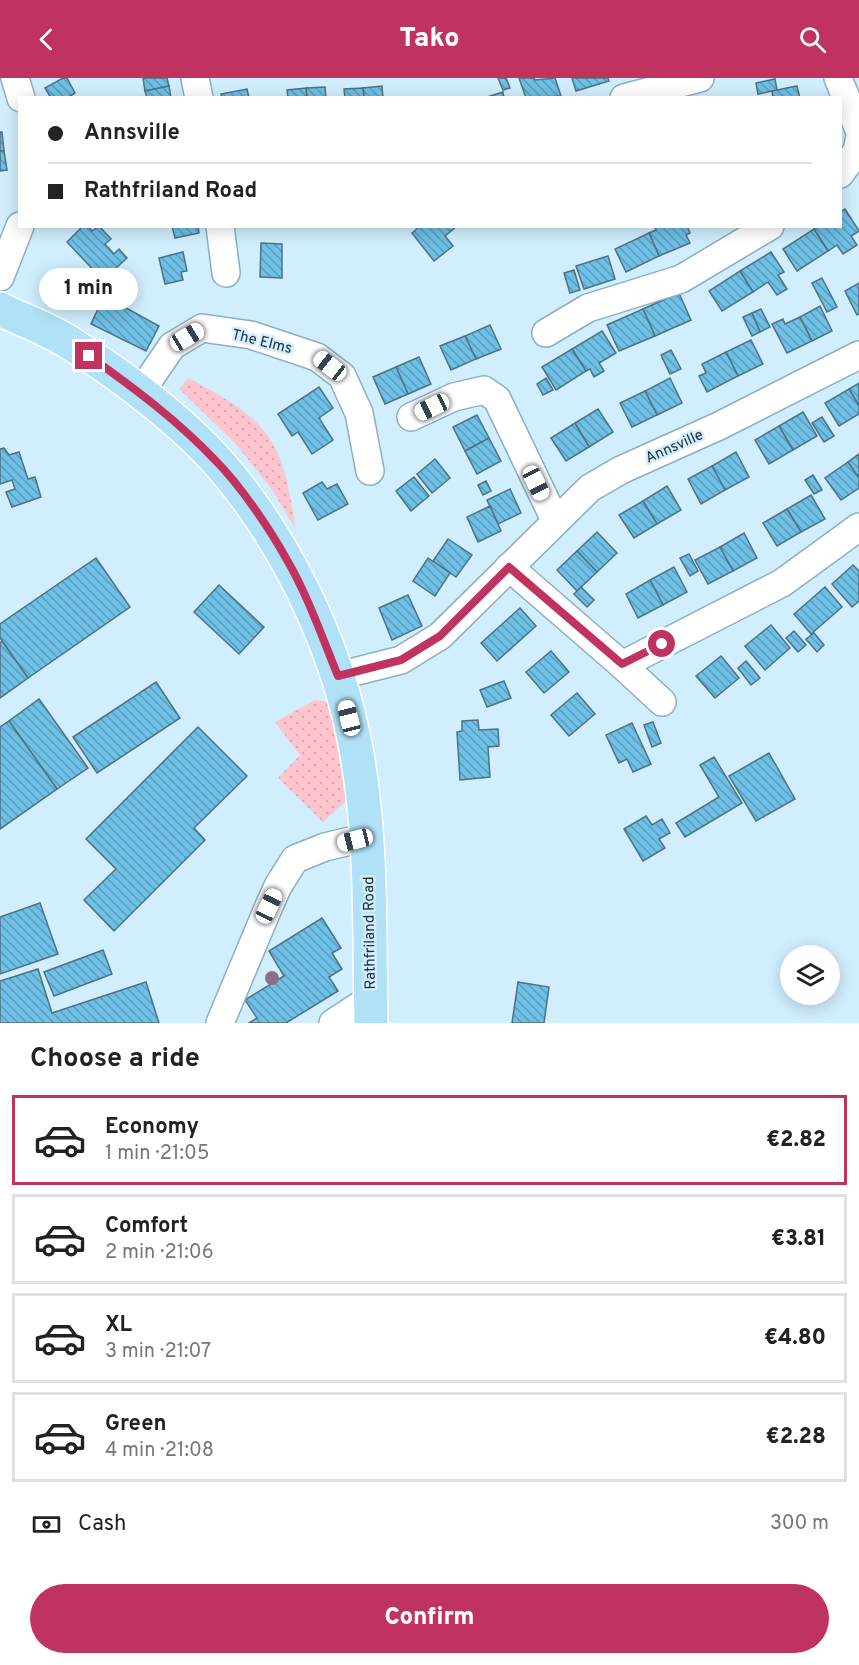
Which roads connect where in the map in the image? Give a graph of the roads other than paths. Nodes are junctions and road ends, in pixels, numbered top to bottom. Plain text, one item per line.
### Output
1 (15, 78) edge
2 (195, 78) edge
3 (700, 78) edge
4 (838, 78) edge
5 (20, 96) edge
6 (199, 96) edge
7 (632, 96) edge
8 (859, 130) edge
9 (859, 141) edge
10 (842, 171) edge
11 (19, 228) edge
12 (220, 228) edge
13 (767, 228) edge
14 (226, 273) dead end
15 (4, 289) edge
16 (546, 333) dead end
17 (859, 354) edge
18 (140, 393) junction
19 (411, 417) dead end
20 (370, 471) dead end
21 (555, 520) junction
22 (859, 527) edge
23 (509, 567) junction
24 (622, 664) junction
25 (338, 676) junction
26 (662, 702) dead end
27 (367, 837) junction
28 (371, 1013) edge
29 (220, 1023) edge
30 (333, 1023) edge

1 - 5 street
2 - 6 street
3 - 7 street
4 - 8 street
9 - 10 street
11 - 15 street
12 - 14 street
13 - 16 street
15 - 18 main road, Rathfriland Road
17 - 21 street, Annsville
18 - 20 street, The Elms
18 - 25 main road, Rathfriland Road
19 - 21 street
21 - 23 street, Annsville
22 - 24 street
23 - 24 street
23 - 25 street, Annsville
24 - 26 street
25 - 27 main road, Rathfriland Road
27 - 28 main road, Rathfriland Road
27 - 29 street
28 - 30 street

